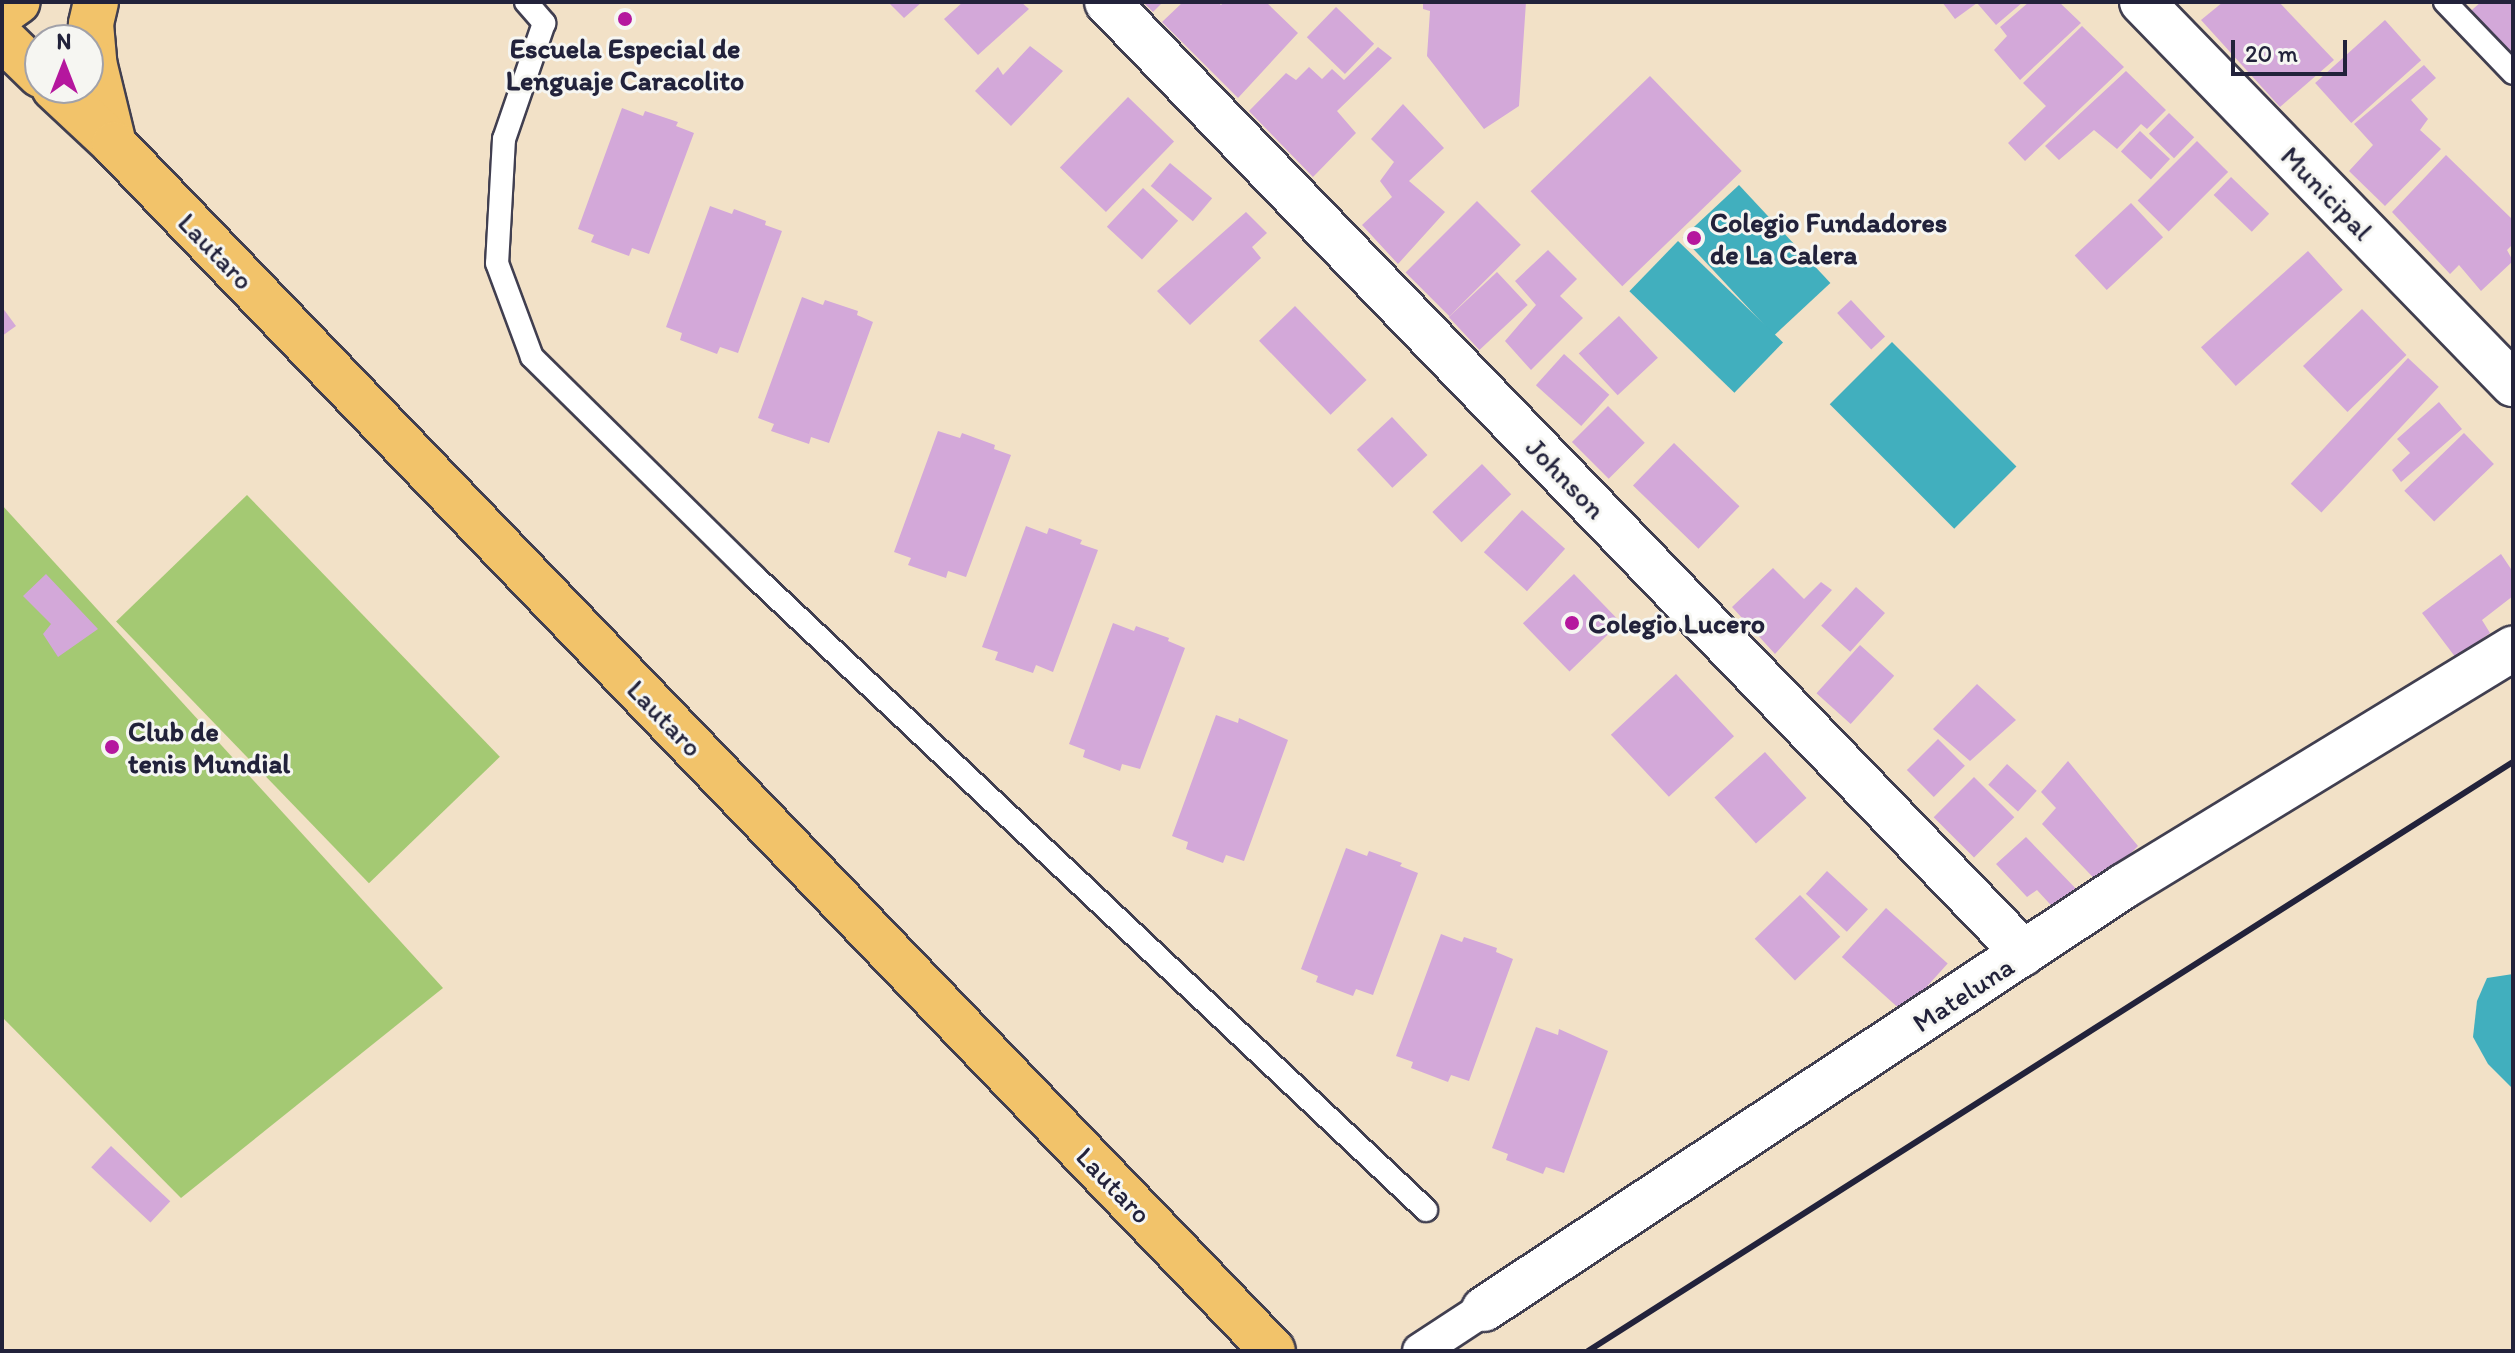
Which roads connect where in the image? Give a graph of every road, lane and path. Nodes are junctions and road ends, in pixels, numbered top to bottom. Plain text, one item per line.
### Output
1 (18, 2) edge
2 (96, 2) edge
3 (526, 2) edge
4 (1107, 2) edge
5 (2142, 2) edge
6 (2445, 2) edge
7 (2, 13) edge
8 (2, 38) edge
9 (24, 59) edge
10 (2513, 73) edge
11 (71, 104) edge
12 (114, 144) junction
13 (2510, 377) edge
14 (2513, 649) edge
15 (2024, 953) junction
16 (1426, 1210) dead end
17 (1484, 1309) joint
18 (1273, 1351) edge
19 (1420, 1351) edge

1 - 7 main road
2 - 12 main road
3 - 16 lane
4 - 15 street, Johnson
5 - 13 street, Municipal
6 - 10 lane
8 - 9 main road
11 - 12 main road, Lautaro
12 - 18 main road, Lautaro
14 - 15 street, Mateluna
15 - 17 street, Mateluna
17 - 19 street, Mateluna

